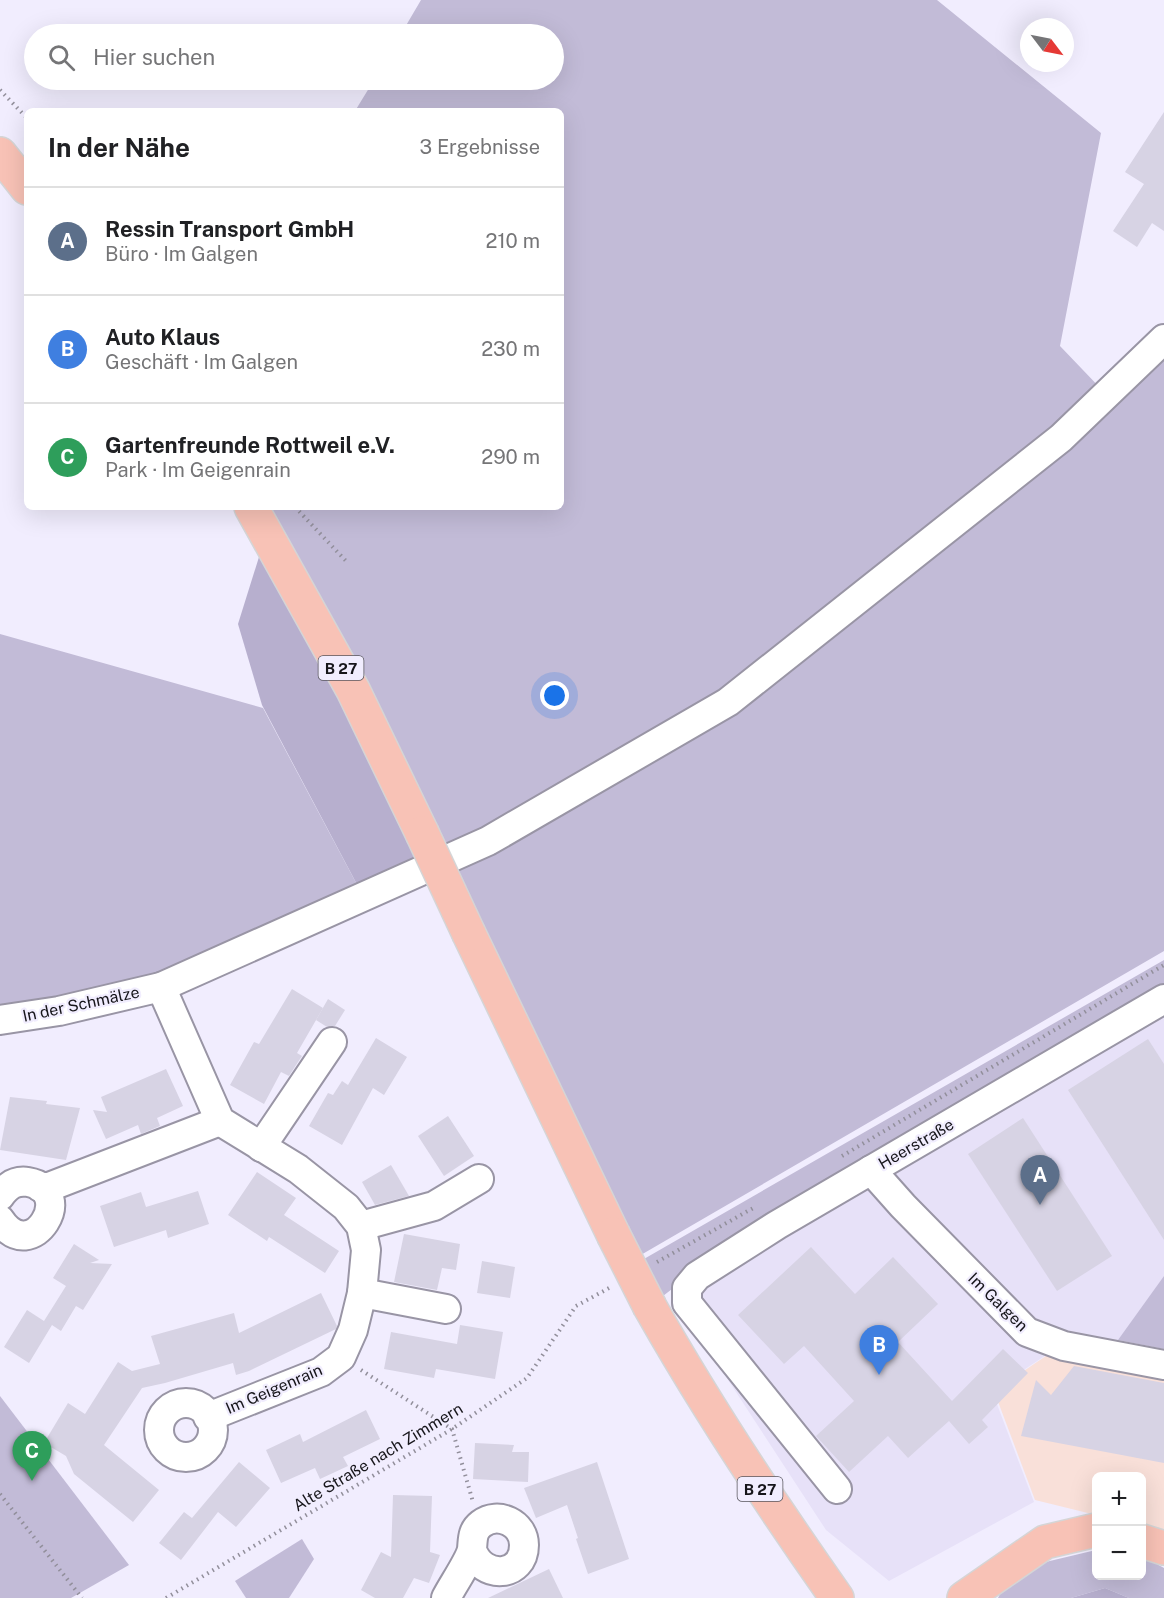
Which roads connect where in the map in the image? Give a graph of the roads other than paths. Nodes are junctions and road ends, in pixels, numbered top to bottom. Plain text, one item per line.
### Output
1 (0, 154) edge
2 (24, 184) edge
3 (1164, 339) edge
4 (253, 510) edge
5 (161, 987) junction
6 (1164, 999) edge
7 (0, 1020) edge
8 (332, 1042) dead end
9 (220, 1122) junction
10 (261, 1146) junction
11 (871, 1170) junction
12 (479, 1179) dead end
13 (40, 1187) junction
14 (0, 1196) edge
15 (0, 1220) edge
16 (361, 1226) junction
17 (362, 1293) junction
18 (446, 1309) dead end
19 (1164, 1365) edge
20 (208, 1416) dead end
21 (837, 1490) dead end
22 (1092, 1531) edge
23 (1146, 1542) edge
24 (1164, 1548) edge
25 (472, 1550) dead end
26 (992, 1586) edge
27 (837, 1597) edge
28 (446, 1598) edge
29 (964, 1598) edge

1 - 2 main road
3 - 5 street, In der Schmälze
4 - 27 main road, B 27, bridge
5 - 7 street, In der Schmälze
5 - 9 street
6 - 11 street, Heerstraße
8 - 10 street
9 - 10 street
9 - 13 street
10 - 16 street
11 - 19 street, Im Galgen
11 - 21 street, Heerstraße
12 - 16 street
13 - 14 street
13 - 15 street
16 - 17 street, Im Geigenrain
17 - 18 street
17 - 20 street, Im Geigenrain
22 - 26 main road
23 - 24 main road
25 - 28 street
26 - 29 main road

